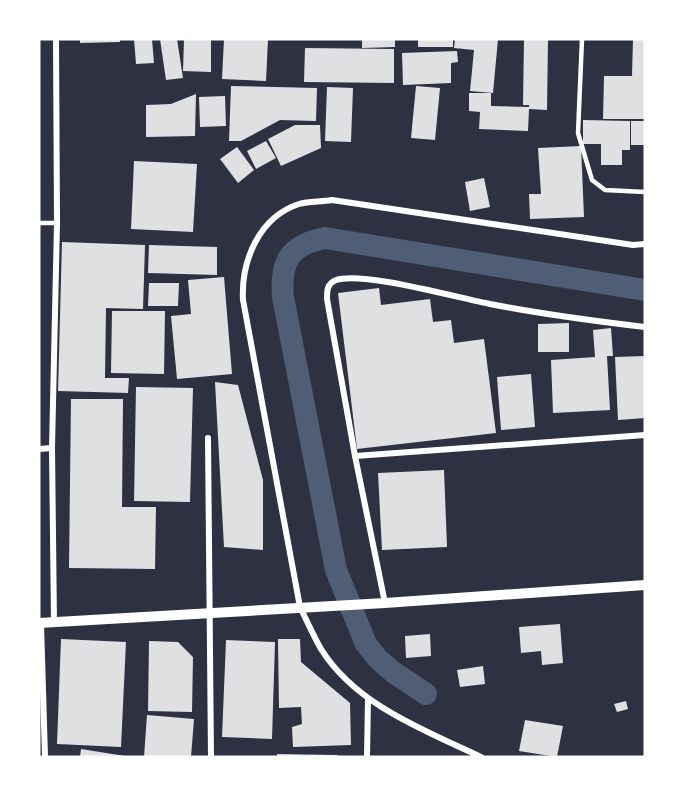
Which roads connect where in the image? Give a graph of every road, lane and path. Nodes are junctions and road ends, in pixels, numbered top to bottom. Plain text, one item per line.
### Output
1 (57, 39) edge
2 (582, 39) edge
3 (645, 192) edge
4 (39, 223) edge
5 (57, 223) junction
6 (645, 244) edge
7 (645, 327) edge
8 (645, 435) edge
9 (208, 438) dead end
10 (39, 448) edge
11 (52, 448) junction
12 (355, 456) junction
13 (645, 585) edge
14 (385, 603) junction
15 (300, 607) junction
16 (209, 613) junction
17 (54, 622) junction
18 (40, 623) edge
19 (369, 698) junction
20 (45, 757) edge
21 (211, 757) edge
22 (367, 757) edge
23 (481, 757) edge

1 - 5 street
2 - 3 lane
4 - 5 lane
5 - 11 street
6 - 15 street
7 - 12 street
8 - 12 street
9 - 16 street
10 - 11 street
11 - 17 street
12 - 14 street
13 - 14 street
14 - 15 street
15 - 16 street
15 - 19 street
16 - 17 street
16 - 21 street
17 - 18 street
18 - 20 street
19 - 22 street
19 - 23 street

